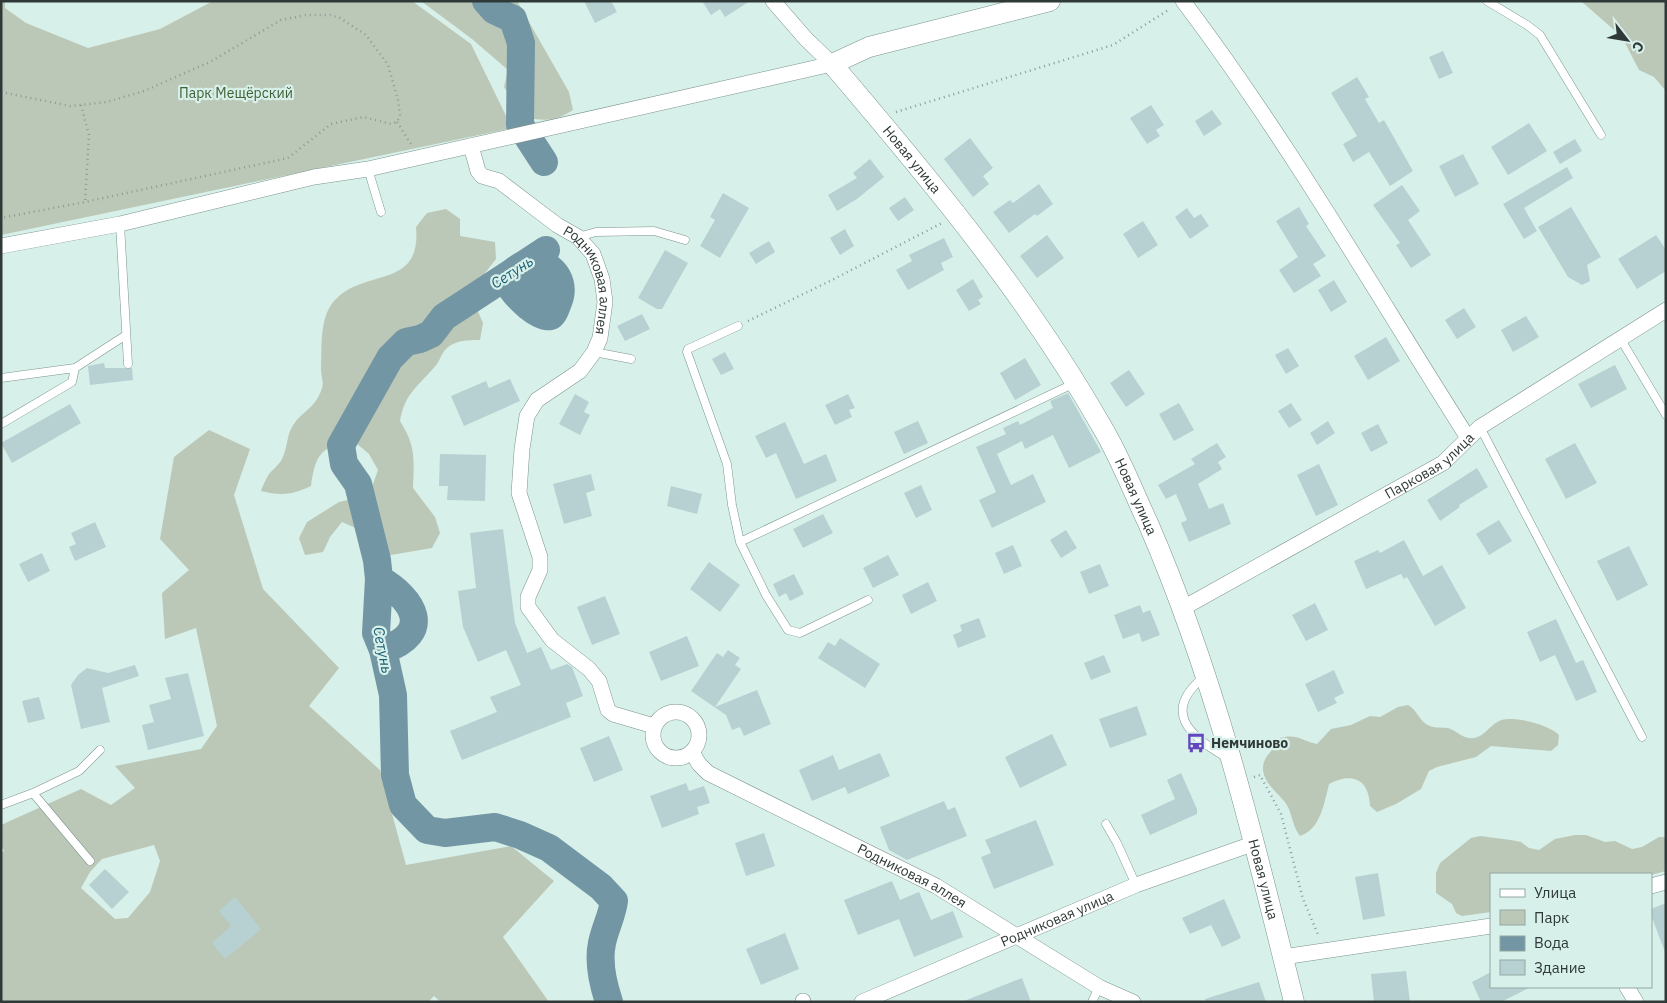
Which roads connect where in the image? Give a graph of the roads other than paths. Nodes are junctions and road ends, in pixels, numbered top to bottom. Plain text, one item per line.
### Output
1 (773, 1) edge
2 (1050, 1) edge
3 (1487, 1) edge
4 (1178, 4) edge
5 (832, 64) junction
6 (1601, 135) dead end
7 (471, 146) junction
8 (368, 169) junction
9 (381, 212) dead end
10 (120, 224) junction
11 (578, 238) junction
12 (685, 240) dead end
13 (1, 246) edge
14 (1666, 310) edge
15 (738, 326) road end
16 (126, 335) junction
17 (1620, 338) junction
18 (594, 352) junction
19 (631, 359) dead end
20 (128, 364) dead end
21 (75, 368) junction
22 (1, 378) edge
23 (1076, 382) junction
24 (1666, 415) edge
25 (1, 424) edge
26 (1480, 427) junction
27 (1468, 438) junction
28 (740, 542) junction
29 (868, 600) dead end
30 (1183, 608) junction
31 (1206, 675) junction
32 (654, 726) junction
33 (1642, 737) dead end
34 (100, 750) dead end
35 (692, 752) junction
36 (1233, 760) junction
37 (34, 794) junction
38 (1, 805) edge
39 (1106, 824) dead end
40 (1255, 843) junction
41 (90, 860) dead end
42 (1666, 882) edge
43 (1136, 885) junction
44 (1652, 886) edge
45 (1490, 926) edge
46 (1014, 936) junction
47 (1283, 957) junction
48 (1099, 987) junction
49 (1628, 988) edge
50 (862, 1002) edge
51 (1092, 1002) edge
52 (1133, 1002) edge
53 (1294, 1002) edge
54 (1636, 1002) edge

1 - 5 street
2 - 5 street
3 - 6 lane
4 - 27 street
5 - 7 street
5 - 23 street, Новая улица
7 - 8 street
7 - 11 street, Родниковая аллея
8 - 9 lane
8 - 10 street
10 - 13 street
10 - 16 lane
11 - 12 lane
11 - 18 street, Родниковая аллея
14 - 17 street, Парковая улица
15 - 28 lane
16 - 20 lane
16 - 21 lane
17 - 24 lane
17 - 26 street, Парковая улица
18 - 19 lane
18 - 32 street, Родниковая аллея
21 - 22 lane
21 - 25 lane
23 - 28 lane
23 - 30 street, Новая улица
26 - 27 street, Парковая улица
26 - 33 lane
27 - 30 street, Парковая улица
28 - 29 lane
30 - 31 street, Новая улица
31 - 36 street, Новая улица
31 - 36 lane
32 - 35 street
32 - 35 street
34 - 37 lane
35 - 46 street, Родниковая аллея
36 - 40 street, Новая улица
37 - 38 lane
37 - 41 lane
39 - 43 lane
40 - 43 street, Родниковая улица
40 - 47 street, Новая улица
42 - 44 street
43 - 46 street, Родниковая улица
45 - 47 street
46 - 48 street, Родниковая аллея
46 - 50 street, Родниковая улица
47 - 53 street, Новая улица
48 - 51 lane
48 - 52 street, Родниковая аллея
49 - 54 street

